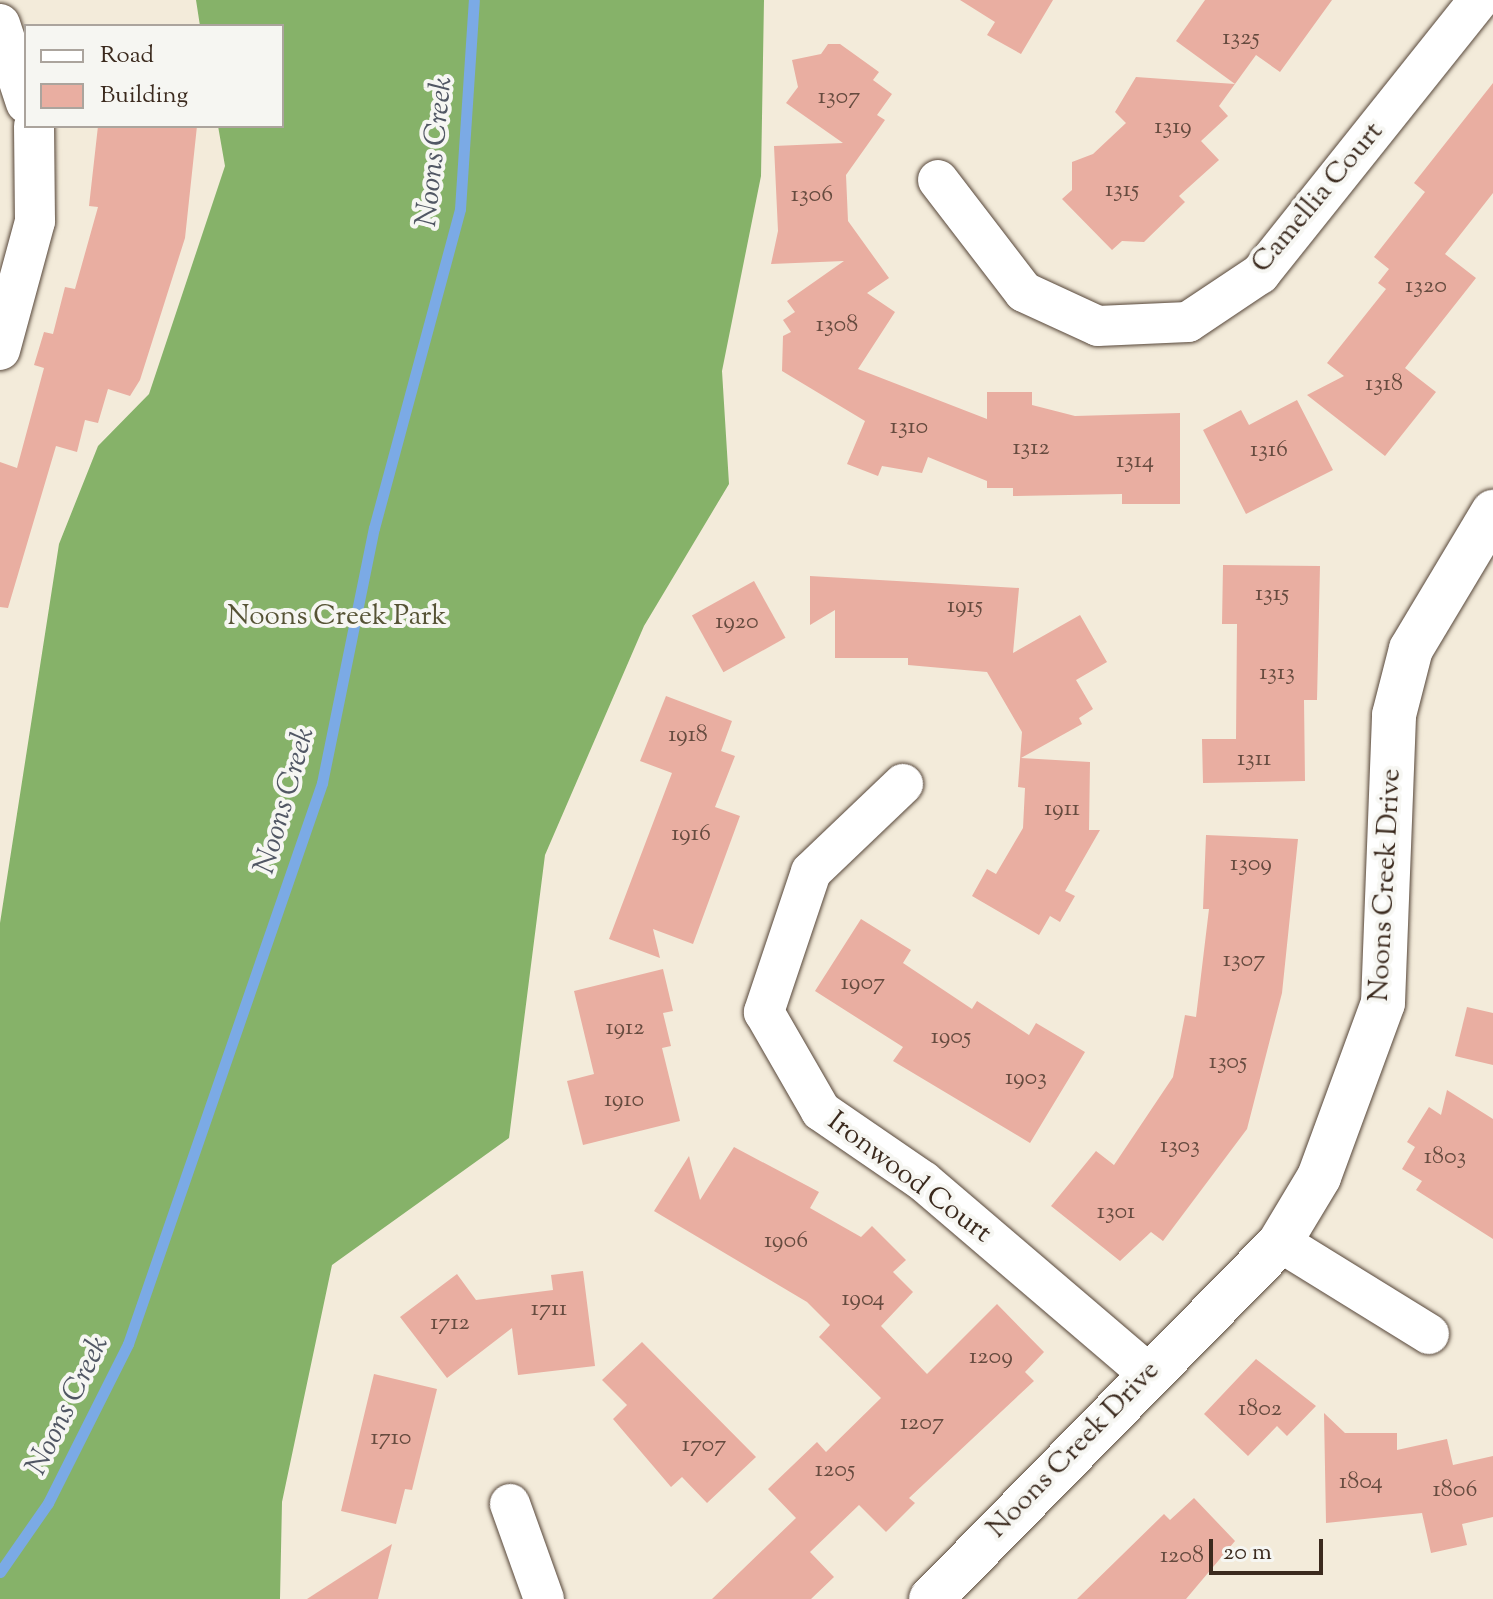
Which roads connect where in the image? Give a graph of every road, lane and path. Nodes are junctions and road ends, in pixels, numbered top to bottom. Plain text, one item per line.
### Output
1 (1479, 0) edge
2 (0, 24) edge
3 (24, 97) edge
4 (34, 128) edge
5 (938, 180) dead end
6 (0, 350) edge
7 (1493, 512) edge
8 (903, 784) dead end
9 (1280, 1242) junction
10 (1429, 1334) dead end
11 (1148, 1373) junction
12 (510, 1504) dead end
13 (544, 1599) edge
14 (931, 1599) edge

1 - 5 street, Camellia Court
2 - 3 street
4 - 6 street
7 - 9 street, Noons Creek Drive
8 - 11 street, Ironwood Court
9 - 10 street
9 - 11 street, Noons Creek Drive
11 - 14 street, Noons Creek Drive
12 - 13 street

